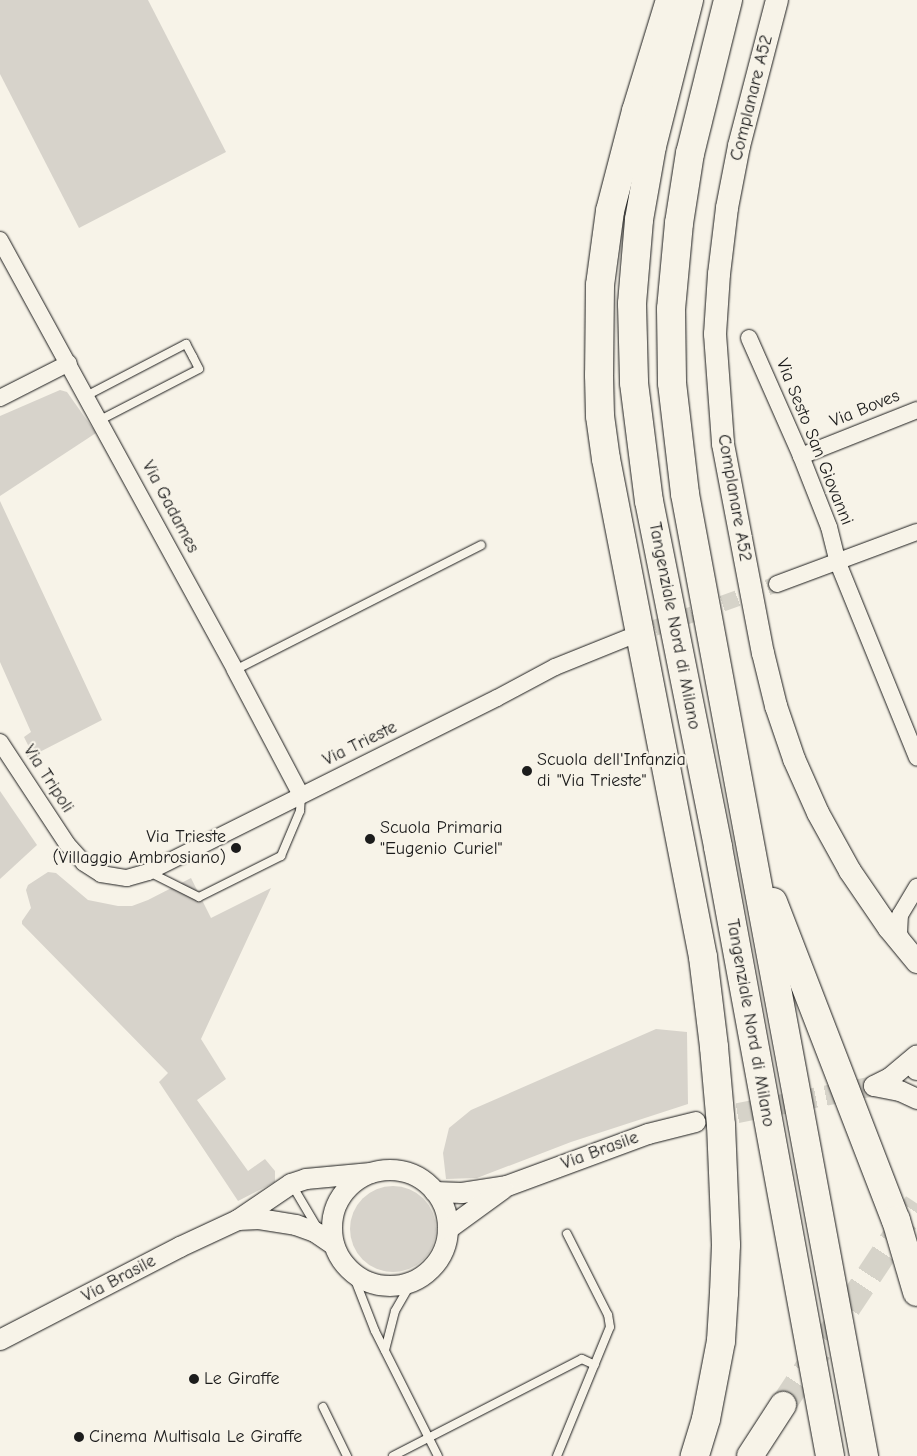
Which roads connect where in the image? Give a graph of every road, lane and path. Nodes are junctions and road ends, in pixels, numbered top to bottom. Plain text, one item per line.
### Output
1 (670, 0) edge
2 (689, 0) edge
3 (728, 0) edge
4 (777, 0) edge
5 (0, 240) edge
6 (749, 338) dead end
7 (69, 363) junction
8 (86, 396) junction
9 (0, 398) edge
10 (917, 410) edge
11 (100, 420) junction
12 (801, 456) junction
13 (917, 532) edge
14 (481, 545) dead end
15 (838, 563) junction
16 (777, 584) tunnel mouth
17 (627, 638) tunnel mouth
18 (235, 670) junction
19 (0, 742) edge
20 (917, 758) edge
21 (301, 795) junction
22 (748, 839) junction
23 (148, 872) junction
24 (108, 876) joint
25 (917, 887) edge
26 (910, 954) edge
27 (917, 1055) edge
28 (917, 1099) edge
29 (696, 1122) tunnel mouth
30 (371, 1173) junction
31 (291, 1184) junction
32 (506, 1186) junction
33 (435, 1192) junction
34 (238, 1220) junction
35 (448, 1229) junction
36 (567, 1234) dead end
37 (328, 1241) junction
38 (352, 1272) junction
39 (412, 1282) junction
40 (917, 1292) edge
41 (724, 1293) junction
42 (0, 1340) edge
43 (385, 1352) junction
44 (595, 1365) junction
45 (783, 1405) tunnel mouth
46 (323, 1407) dead end
47 (428, 1438) junction
48 (347, 1456) edge
49 (393, 1456) edge
50 (438, 1456) edge
51 (557, 1456) edge
52 (677, 1456) edge
53 (696, 1456) edge
54 (750, 1456) edge
55 (830, 1456) edge
56 (864, 1456) edge

1 - 41 highway
2 - 55 highway, Tangenziale Nord di Milano
3 - 22 highway, Tangenziale Nord di Milano
4 - 26 main road, Complanare A52
5 - 7 street, Via Gadames
6 - 12 street, Via Sesto San Giovanni
7 - 8 street, Via Gadames
7 - 9 street
8 - 11 street, Via Gadames
8 - 11 lane
10 - 12 street, Via Boves
11 - 18 street, Via Gadames
12 - 15 street, Via Sesto San Giovanni
13 - 15 street
14 - 18 lane
15 - 16 street
15 - 20 street, Via Sesto San Giovanni
17 - 21 street, Via Trieste
18 - 21 street, Via Gadames
19 - 24 street, Via Tripoli
21 - 23 street, Via Trieste
21 - 23 lane
22 - 40 highway
22 - 56 highway, Tangenziale Nord di Milano
23 - 24 street, Via Trieste
25 - 26 street
27 - 28 street
29 - 32 street, Via Brasile
30 - 31 street, Via Brasile
30 - 33 street
30 - 37 street
31 - 34 street, Via Brasile
31 - 37 lane
32 - 33 street, Via Brasile
32 - 35 street, Via Brasile
33 - 35 street
34 - 37 street, Via Brasile
34 - 42 street, Via Brasile
35 - 39 street
36 - 44 lane
37 - 38 street
38 - 39 street
38 - 43 lane
39 - 43 lane
41 - 52 highway
41 - 53 highway
43 - 47 lane
44 - 47 lane
44 - 51 lane
45 - 54 highway
46 - 48 lane
47 - 49 lane
47 - 50 lane

